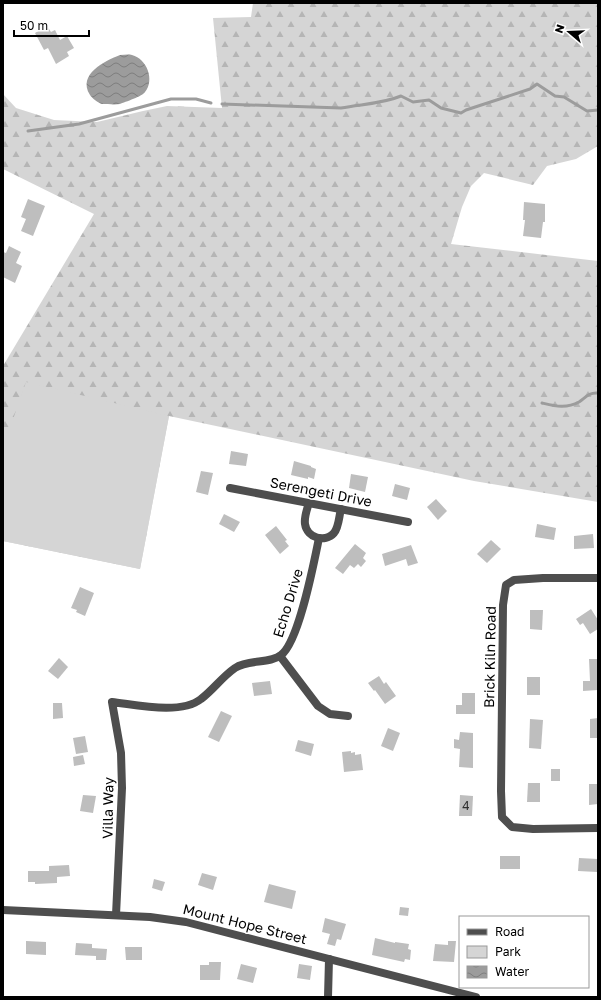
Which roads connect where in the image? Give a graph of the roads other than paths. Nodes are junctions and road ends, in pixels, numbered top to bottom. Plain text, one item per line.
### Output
1 (230, 488) dead end
2 (308, 503) junction
3 (341, 509) junction
4 (408, 522) dead end
5 (319, 538) junction
6 (598, 578) edge
7 (280, 656) junction
8 (112, 702) joint
9 (348, 716) dead end
10 (598, 828) edge
11 (3, 910) edge
12 (116, 915) junction
13 (329, 959) junction
14 (328, 997) edge
15 (476, 997) edge

1 - 2 street, Serengeti Drive
2 - 3 street, Serengeti Drive
2 - 5 street
3 - 4 street, Serengeti Drive
3 - 5 street
5 - 7 street, Echo Drive
6 - 10 street, Brick Kiln Road
7 - 8 street, Echo Drive
7 - 9 street
8 - 12 street, Villa Way
11 - 12 street, Mount Hope Street
12 - 13 street, Mount Hope Street
13 - 14 street
13 - 15 street, Mount Hope Street

